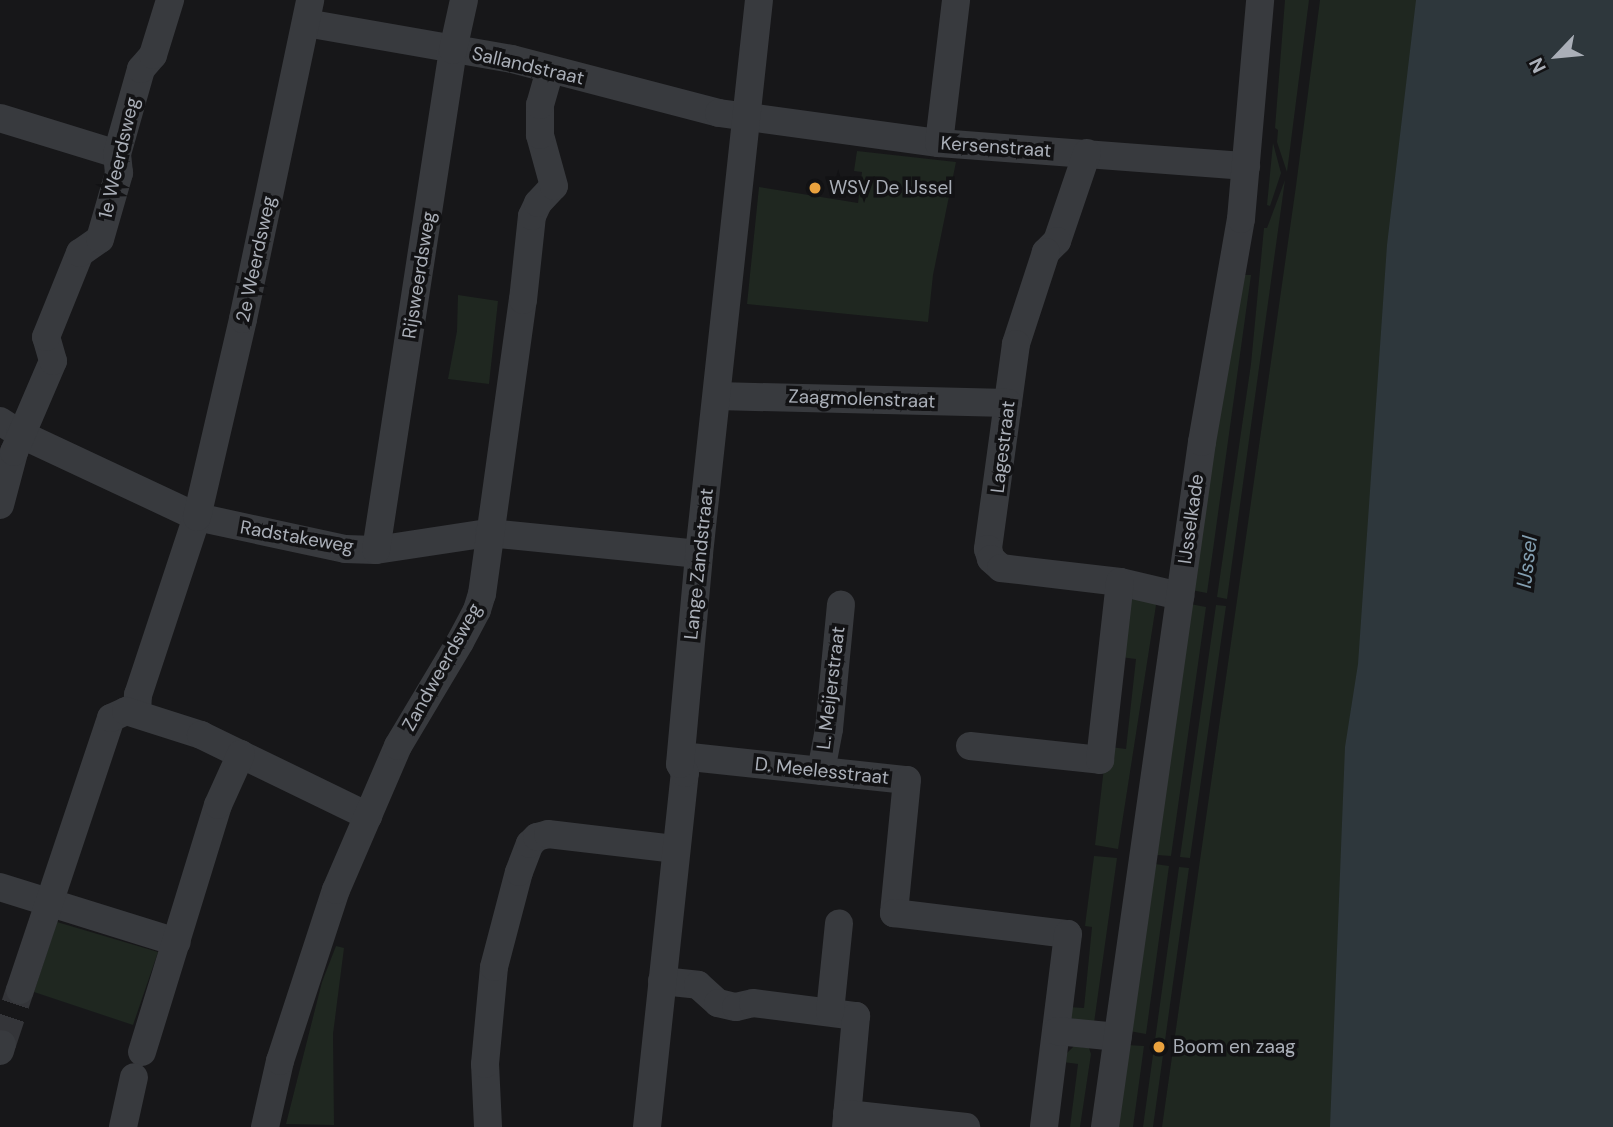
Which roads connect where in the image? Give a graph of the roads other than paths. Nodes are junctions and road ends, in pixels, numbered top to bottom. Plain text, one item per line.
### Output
1 (170, 0) edge
2 (464, 0) edge
3 (759, 0) edge
4 (956, 0) edge
5 (1260, 0) edge
6 (308, 12) edge
7 (453, 50) junction
8 (550, 70) junction
9 (747, 117) junction
10 (0, 118) edge
11 (939, 143) junction
12 (1087, 153) junction
13 (117, 154) junction
14 (1246, 166) junction
15 (717, 396) junction
16 (1008, 404) junction
17 (10, 428) edge
18 (0, 505) edge
19 (197, 517) junction
20 (489, 533) junction
21 (376, 550) junction
22 (699, 554) junction
23 (1120, 582) junction
24 (1180, 596) junction
25 (841, 605) dead end
26 (137, 713) junction
27 (970, 746) dead end
28 (241, 754) junction
29 (681, 756) junction
30 (821, 771) junction
31 (368, 816) junction
32 (676, 849) junction
33 (0, 887) edge
34 (48, 902) junction
35 (839, 923) dead end
36 (177, 942) junction
37 (662, 981) junction
38 (20, 990) tunnel mouth
39 (830, 1012) junction
40 (1057, 1031) junction
41 (1118, 1037) junction
42 (846, 1120) edge
43 (123, 1127) edge
44 (265, 1127) edge
45 (488, 1127) edge
46 (647, 1127) edge
47 (966, 1127) edge
48 (1044, 1127) edge
49 (1105, 1127) edge

1 - 13 street, 1e Weerdsweg
2 - 7 street, Rijsweerdsweg
3 - 9 street, Lange Zandstraat
4 - 11 street
5 - 14 street, IJsselkade
6 - 7 street, Sallandstraat
6 - 19 street, 2e Weerdsweg
7 - 8 street, Sallandstraat
7 - 21 street, Rijsweerdsweg
8 - 9 street, Sallandstraat
8 - 20 street, Zandweerdsweg
9 - 11 street, Kersenstraat
9 - 15 street, Lange Zandstraat
10 - 13 street
11 - 12 street, Kersenstraat
12 - 14 street, Kersenstraat
12 - 16 street, Lagestraat
13 - 17 street, 1e Weerdsweg
14 - 24 street, IJsselkade
15 - 16 street, Zaagmolenstraat
15 - 22 street, Lange Zandstraat
16 - 23 street, Lagestraat
17 - 18 street, 1e Weerdsweg
17 - 19 street, Radstakeweg
19 - 21 street, Radstakeweg
19 - 26 street, 2e Weerdsweg
20 - 21 street, Radstakeweg
20 - 22 street, Radstakeweg
20 - 31 street, Zandweerdsweg
22 - 29 street, Lange Zandstraat
23 - 24 street, Lagestraat
23 - 27 street
24 - 41 street, IJsselkade
25 - 30 street, L. Meijerstraat
26 - 28 street
26 - 34 street
28 - 31 street
28 - 36 street
29 - 30 street, D. Meelesstraat
29 - 32 street, Lange Zandstraat
30 - 40 street, D. Meelesstraat
31 - 44 street, Zandweerdsweg
32 - 37 street, Lange Zandstraat
32 - 45 street
33 - 34 street
34 - 36 street
34 - 38 street
35 - 39 street
36 - 43 street
37 - 39 street
37 - 46 street, Lange Zandstraat
39 - 42 street
40 - 41 street
40 - 48 street
41 - 49 street, IJsselkade
42 - 47 street

